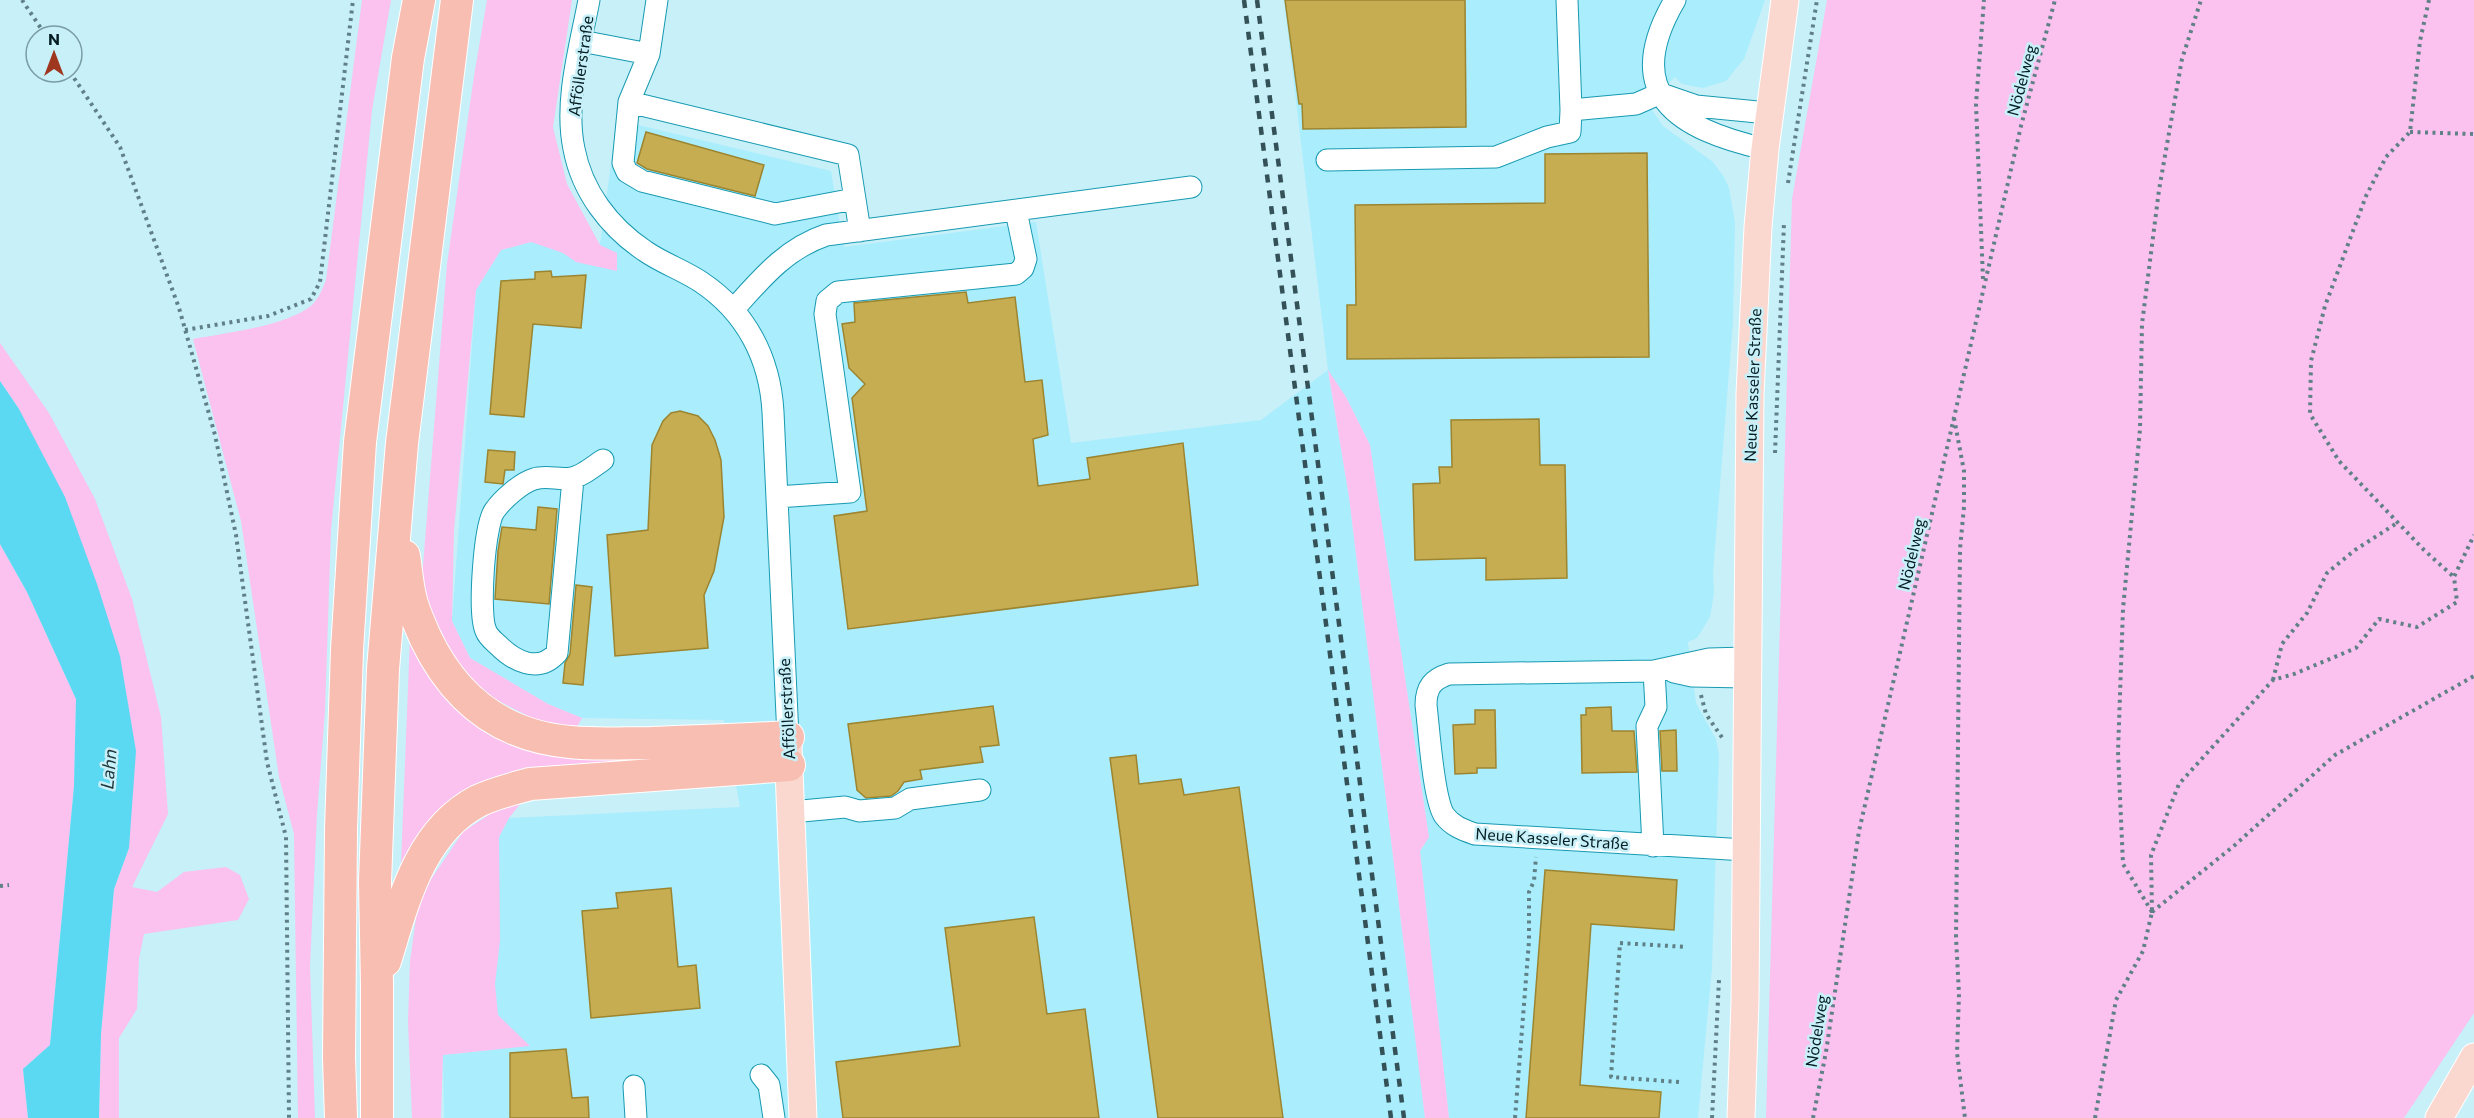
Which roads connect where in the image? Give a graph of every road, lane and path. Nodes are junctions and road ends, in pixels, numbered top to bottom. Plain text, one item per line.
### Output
1 (22, 0) edge
2 (353, 0) edge
3 (419, 0) edge
4 (457, 0) edge
5 (589, 0) edge
6 (657, 0) edge
7 (1567, 0) edge
8 (1675, 0) edge
9 (1785, 0) edge
10 (1817, 0) edge
11 (1983, 0) edge
12 (2055, 0) edge
13 (2202, 0) edge
14 (2429, 0) edge
15 (38, 24) edge
16 (581, 41) junction
17 (649, 54) junction
18 (78, 84) edge
19 (1661, 93) junction
20 (629, 102) junction
21 (1571, 110) junction
22 (1768, 113) junction
23 (2410, 132) junction
24 (2474, 134) edge
25 (1764, 148) junction
26 (1327, 160) dead end
27 (1191, 187) dead end
28 (1787, 188) dead end
29 (854, 199) junction
30 (1020, 210) junction
31 (1785, 211) dead end
32 (860, 231) junction
33 (1984, 286) junction
34 (733, 310) junction
35 (185, 330) junction
36 (1954, 416) junction
37 (603, 460) dead end
38 (1775, 462) dead end
39 (573, 478) junction
40 (777, 497) junction
41 (396, 506) junction
42 (2397, 523) junction
43 (2474, 535) edge
44 (2454, 577) junction
45 (1746, 668) junction
46 (1657, 671) junction
47 (2474, 676) edge
48 (2273, 680) junction
49 (788, 751) junction
50 (980, 790) dead end
51 (791, 812) junction
52 (1538, 838) junction
53 (1653, 846) junction
54 (1746, 850) junction
55 (9, 885) dead end
56 (0, 886) edge
57 (2152, 912) junction
58 (1687, 947) dead end
59 (377, 985) junction
60 (2474, 1057) edge
61 (761, 1075) dead end
62 (1678, 1082) dead end
63 (634, 1086) dead end
64 (290, 1118) edge
65 (341, 1118) edge
66 (377, 1118) edge
67 (636, 1118) edge
68 (774, 1118) edge
69 (803, 1118) edge
70 (1515, 1118) edge
71 (1742, 1118) edge
72 (1814, 1118) edge
73 (1965, 1118) edge
74 (2095, 1118) edge
75 (2439, 1118) edge

1 - 15 path
2 - 35 path
3 - 65 highway
4 - 41 highway
5 - 16 street, Afföllerstraße
6 - 17 street
7 - 21 street
8 - 19 street
9 - 22 main road, Neue Kasseler Straße
10 - 28 path
11 - 33 path
12 - 33 path, Nödelweg
13 - 57 path
14 - 23 path
16 - 17 street
16 - 34 street, Afföllerstraße
17 - 20 street
18 - 35 path
19 - 21 street
19 - 22 street
19 - 25 street
20 - 29 street
20 - 29 street
21 - 26 street
22 - 25 main road, Neue Kasseler Straße
23 - 24 path
23 - 42 path
25 - 45 main road, Neue Kasseler Straße
27 - 30 street
29 - 32 street
30 - 32 street
30 - 40 street
31 - 38 path
32 - 34 street
33 - 36 path, Nödelweg
34 - 40 street, Afföllerstraße
35 - 64 path
36 - 72 path, Nödelweg
36 - 73 path
37 - 39 street
39 - 39 street
40 - 49 street, Afföllerstraße
41 - 49 highway
41 - 59 highway
42 - 44 path
42 - 48 path
43 - 44 path
44 - 48 path
45 - 46 street, Neue Kasseler Straße
45 - 54 main road, Neue Kasseler Straße
46 - 52 street, Neue Kasseler Straße
46 - 53 street
47 - 57 path
48 - 57 path
49 - 51 main road, Afföllerstraße
49 - 59 highway
50 - 51 street
51 - 69 main road, Afföllerstraße
52 - 53 street, Neue Kasseler Straße
52 - 70 path
53 - 54 street, Neue Kasseler Straße
54 - 71 main road, Neue Kasseler Straße
55 - 56 path
57 - 74 path
58 - 62 path
59 - 66 highway
60 - 75 main road
61 - 68 street
63 - 67 street

